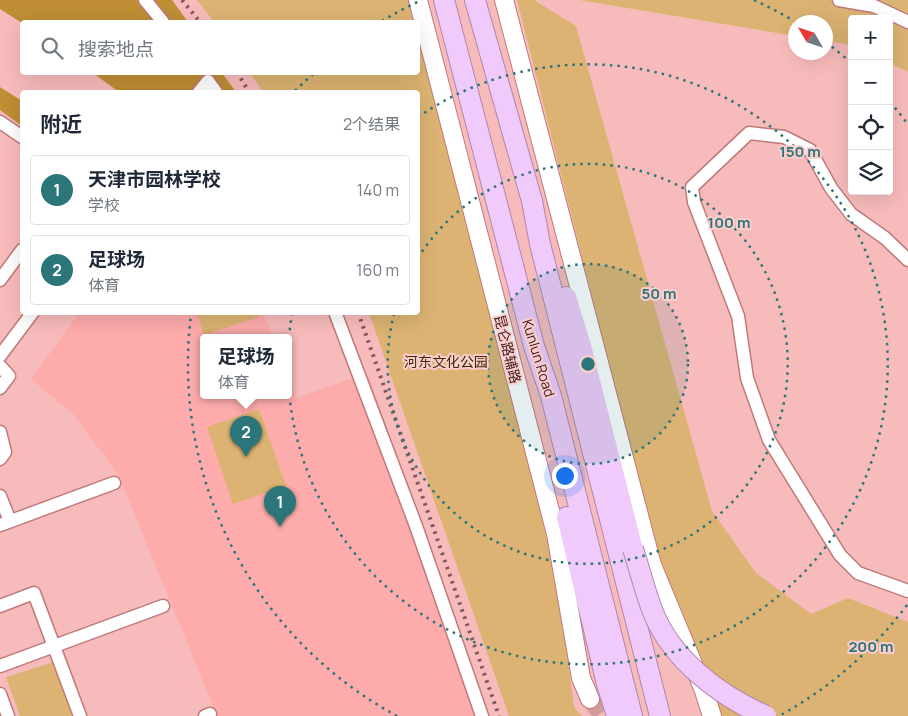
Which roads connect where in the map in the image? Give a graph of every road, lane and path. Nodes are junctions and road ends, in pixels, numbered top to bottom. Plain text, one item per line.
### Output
1 (145, 0) edge
2 (418, 0) edge
3 (444, 0) edge
4 (475, 0) edge
5 (504, 0) edge
6 (839, 0) edge
7 (160, 20) edge
8 (908, 22) edge
9 (204, 77) edge
10 (200, 90) edge
11 (214, 90) edge
12 (0, 122) edge
13 (20, 137) edge
14 (532, 201) junction
15 (20, 253) edge
16 (908, 260) edge
17 (0, 280) edge
18 (31, 315) edge
19 (336, 315) edge
20 (534, 346) junction
21 (0, 356) edge
22 (0, 366) edge
23 (0, 388) edge
24 (0, 432) edge
25 (0, 459) edge
26 (114, 483) dead end
27 (0, 496) edge
28 (5, 523) edge
29 (633, 549) junction
30 (908, 591) edge
31 (1, 604) edge
32 (162, 606) dead end
33 (54, 646) junction
34 (0, 666) edge
35 (607, 684) junction
36 (0, 694) edge
37 (590, 699) tunnel mouth
38 (8, 716) edge
39 (80, 716) edge
40 (482, 716) edge
41 (613, 716) edge
42 (617, 716) edge
43 (632, 716) edge
44 (660, 716) edge
45 (673, 716) edge
46 (712, 716) edge
47 (766, 716) edge

1 - 7 street
2 - 37 main road, 昆仑路辅路
3 - 20 highway, Kunlun Road
4 - 14 highway, Kunlun Road
5 - 46 main road
6 - 8 street
9 - 10 street
9 - 11 street
12 - 13 street
14 - 29 highway
14 - 44 highway, Kunlun Road
15 - 17 street
16 - 30 street
18 - 21 street
19 - 40 street
20 - 35 highway
20 - 43 highway, Kunlun Road
22 - 23 street
24 - 25 street
26 - 28 street
27 - 28 street
29 - 45 highway, bridge
29 - 47 highway, bridge
31 - 33 street
32 - 33 street
33 - 34 street
33 - 39 street
35 - 41 highway
35 - 42 highway
36 - 38 street

